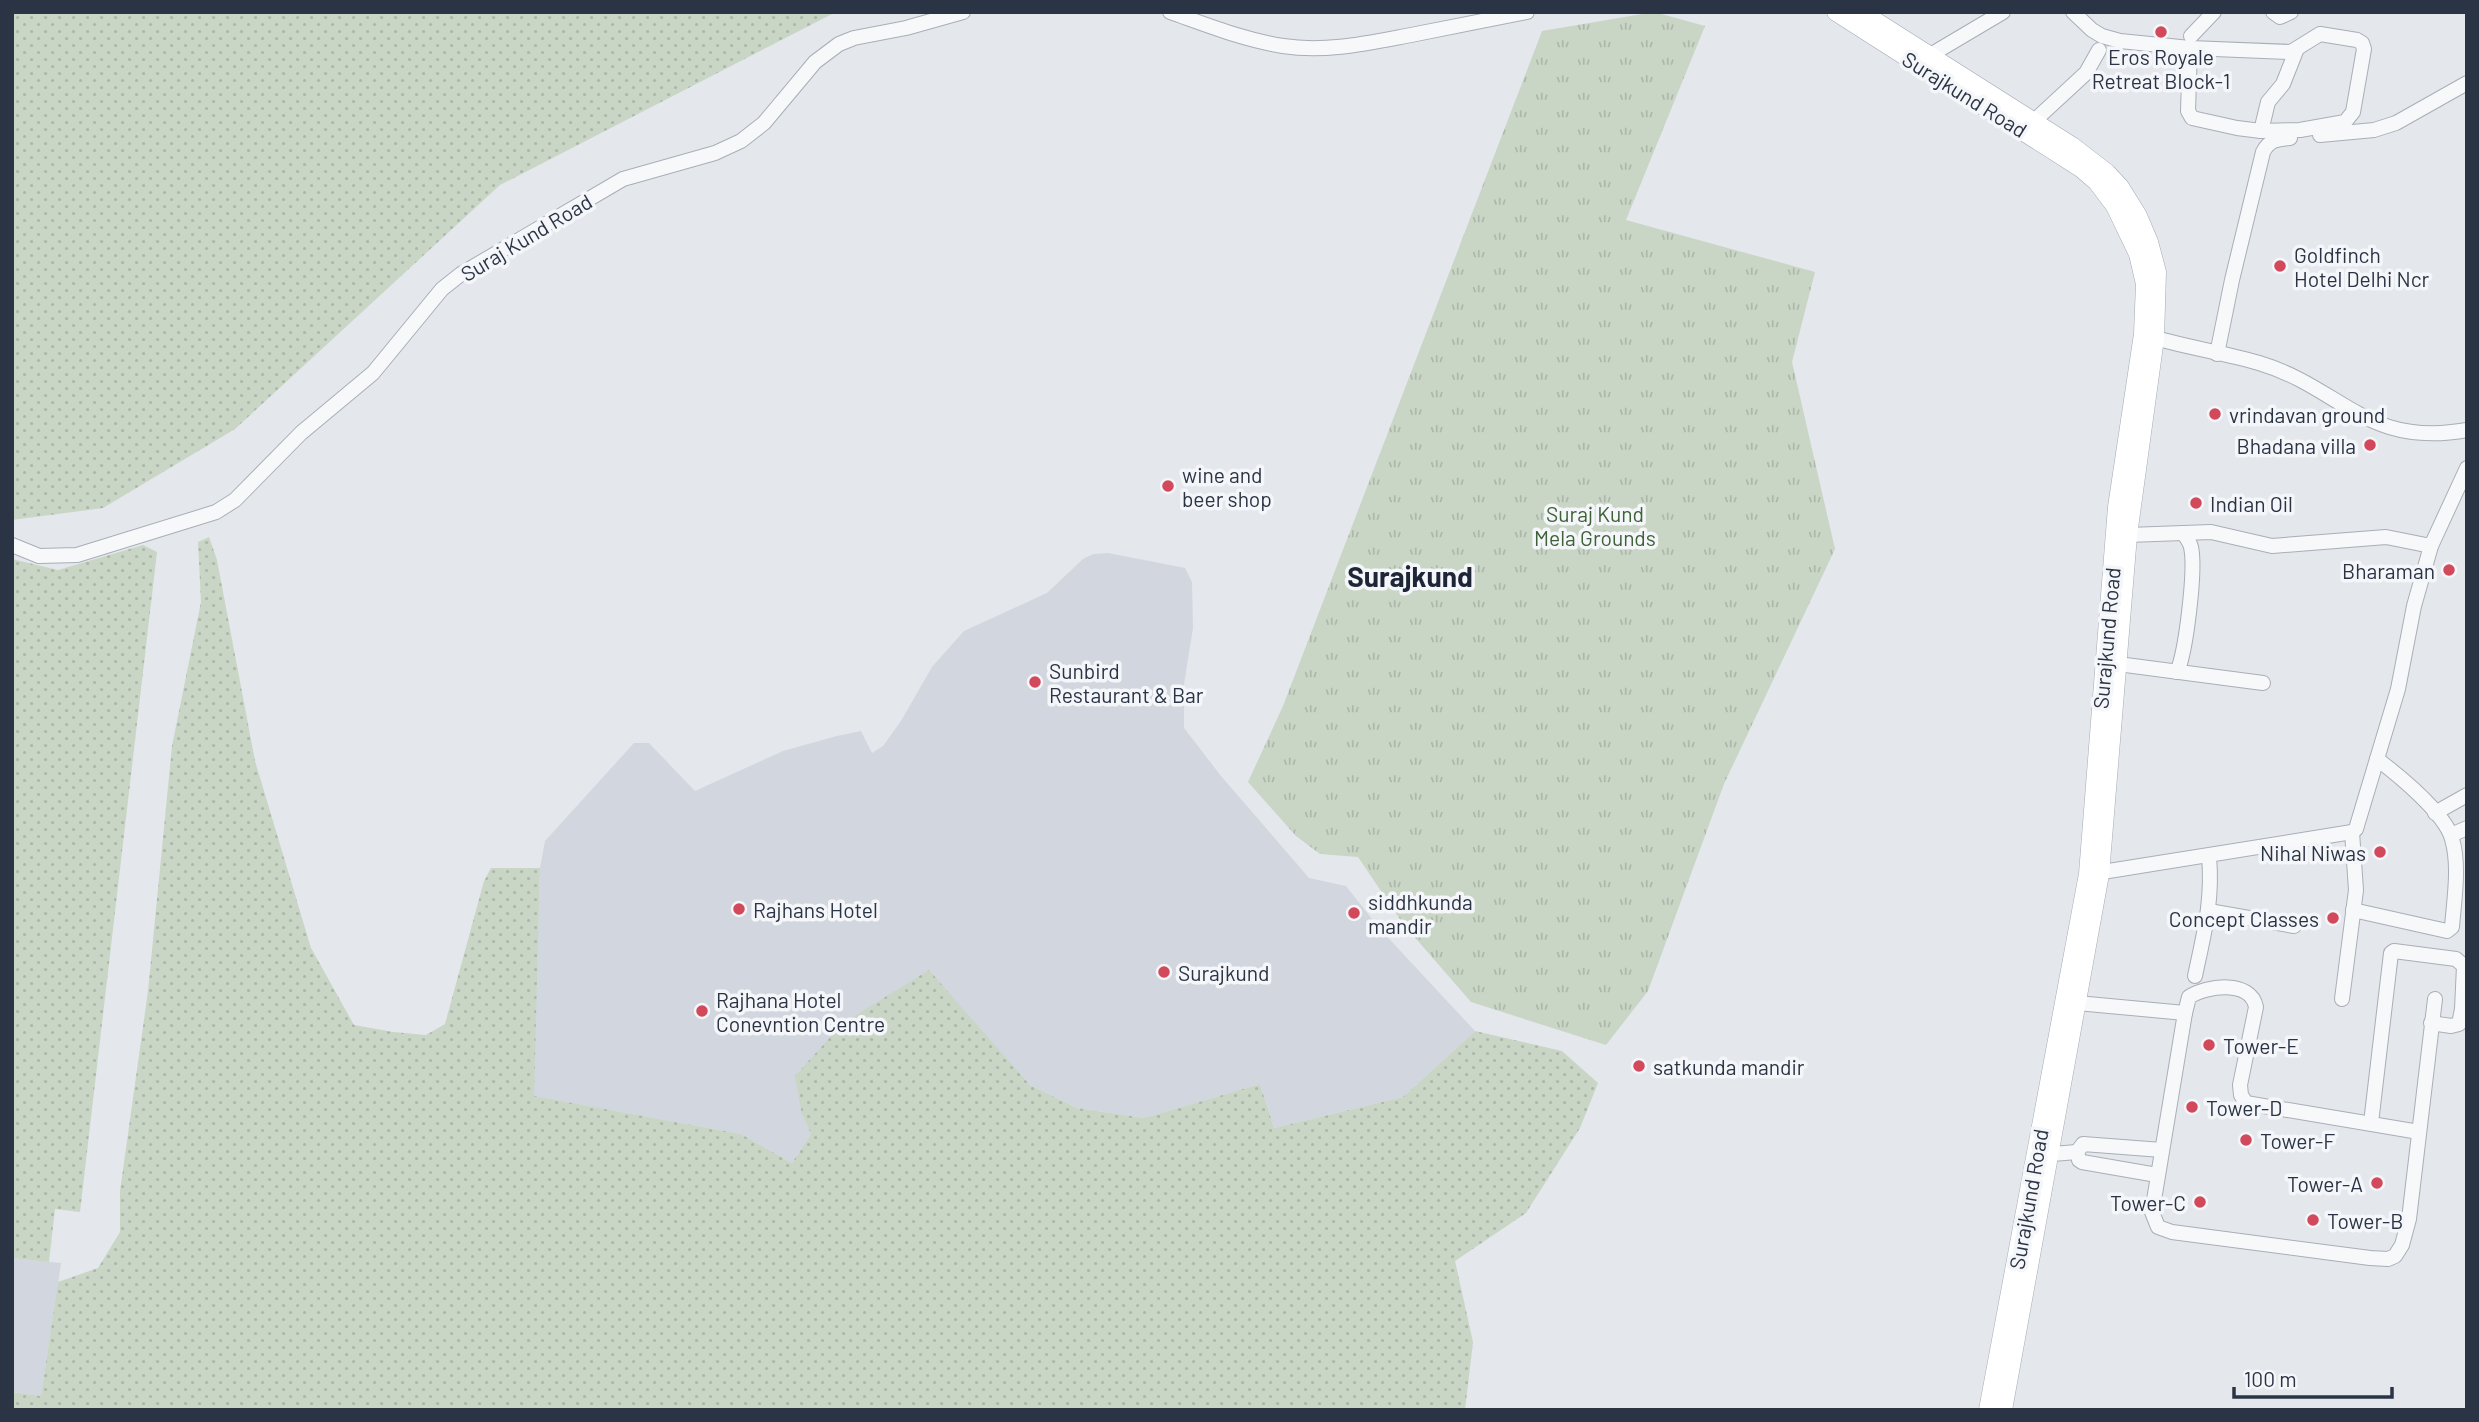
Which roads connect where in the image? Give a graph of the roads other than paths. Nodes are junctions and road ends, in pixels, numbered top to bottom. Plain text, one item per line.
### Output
1 (963, 12) edge
2 (1170, 12) edge
3 (1527, 12) edge
4 (1836, 12) edge
5 (1861, 12) edge
6 (2003, 12) edge
7 (2073, 12) edge
8 (2214, 12) edge
9 (2273, 12) edge
10 (2291, 12) edge
11 (2191, 42) junction
12 (2099, 50) dead end
13 (2296, 51) junction
14 (1925, 59) junction
15 (2467, 83) edge
16 (2034, 121) junction
17 (2262, 131) junction
18 (2149, 336) junction
19 (2217, 354) junction
20 (2467, 430) edge
21 (2467, 468) edge
22 (2183, 533) junction
23 (2128, 535) junction
24 (12, 545) edge
25 (2431, 546) junction
26 (2118, 664) junction
27 (2177, 672) junction
28 (2263, 683) dead end
29 (2377, 759) junction
30 (2467, 795) edge
31 (2435, 813) junction
32 (2467, 828) edge
33 (2352, 832) junction
34 (2451, 835) junction
35 (2209, 856) junction
36 (2461, 869) edge
37 (2094, 874) junction
38 (2209, 911) junction
39 (2353, 911) junction
40 (2460, 919) edge
41 (2294, 926) dead end
42 (2195, 976) dead end
43 (2075, 979) junction
44 (2342, 999) dead end
45 (2435, 999) dead end
46 (2077, 1003) junction
47 (2185, 1013) junction
48 (2431, 1023) junction
49 (2371, 1124) junction
50 (2419, 1132) junction
51 (2162, 1150) junction
52 (2077, 1152) junction
53 (2043, 1155) junction
54 (2157, 1175) junction
55 (1988, 1410) edge
56 (2003, 1410) edge

1 - 24 street, Suraj Kund Road
2 - 3 street
4 - 14 main road, Surajkund Road
5 - 14 main road, Surajkund Road
6 - 14 street
7 - 11 street
8 - 11 street
9 - 10 street
11 - 13 street
11 - 17 street
12 - 16 street
13 - 17 street
13 - 17 street
14 - 16 main road, Surajkund Road
14 - 18 main road, Surajkund Road
15 - 19 street
16 - 18 main road, Surajkund Road
18 - 19 street
18 - 23 main road, Surajkund Road
18 - 37 main road, Surajkund Road
19 - 20 street
21 - 25 street
22 - 23 street
22 - 25 street
22 - 27 street
23 - 26 main road, Surajkund Road
25 - 29 street
26 - 27 street
26 - 37 main road, Surajkund Road
27 - 28 street
29 - 31 street
29 - 33 street
30 - 31 street
31 - 34 street
32 - 34 street
33 - 35 street
33 - 39 street
34 - 36 street
35 - 37 street
35 - 38 street
36 - 40 street
37 - 43 main road, Surajkund Road
38 - 41 street
38 - 42 street
39 - 40 street
39 - 44 street
43 - 46 main road, Surajkund Road
43 - 53 main road, Surajkund Road
45 - 48 street
46 - 47 street
46 - 53 main road, Surajkund Road
47 - 49 street
47 - 51 street
48 - 49 street
48 - 50 street
49 - 50 street
50 - 54 street
51 - 52 street
51 - 54 street
52 - 53 street
52 - 54 street
53 - 55 main road, Surajkund Road
53 - 56 main road, Surajkund Road

